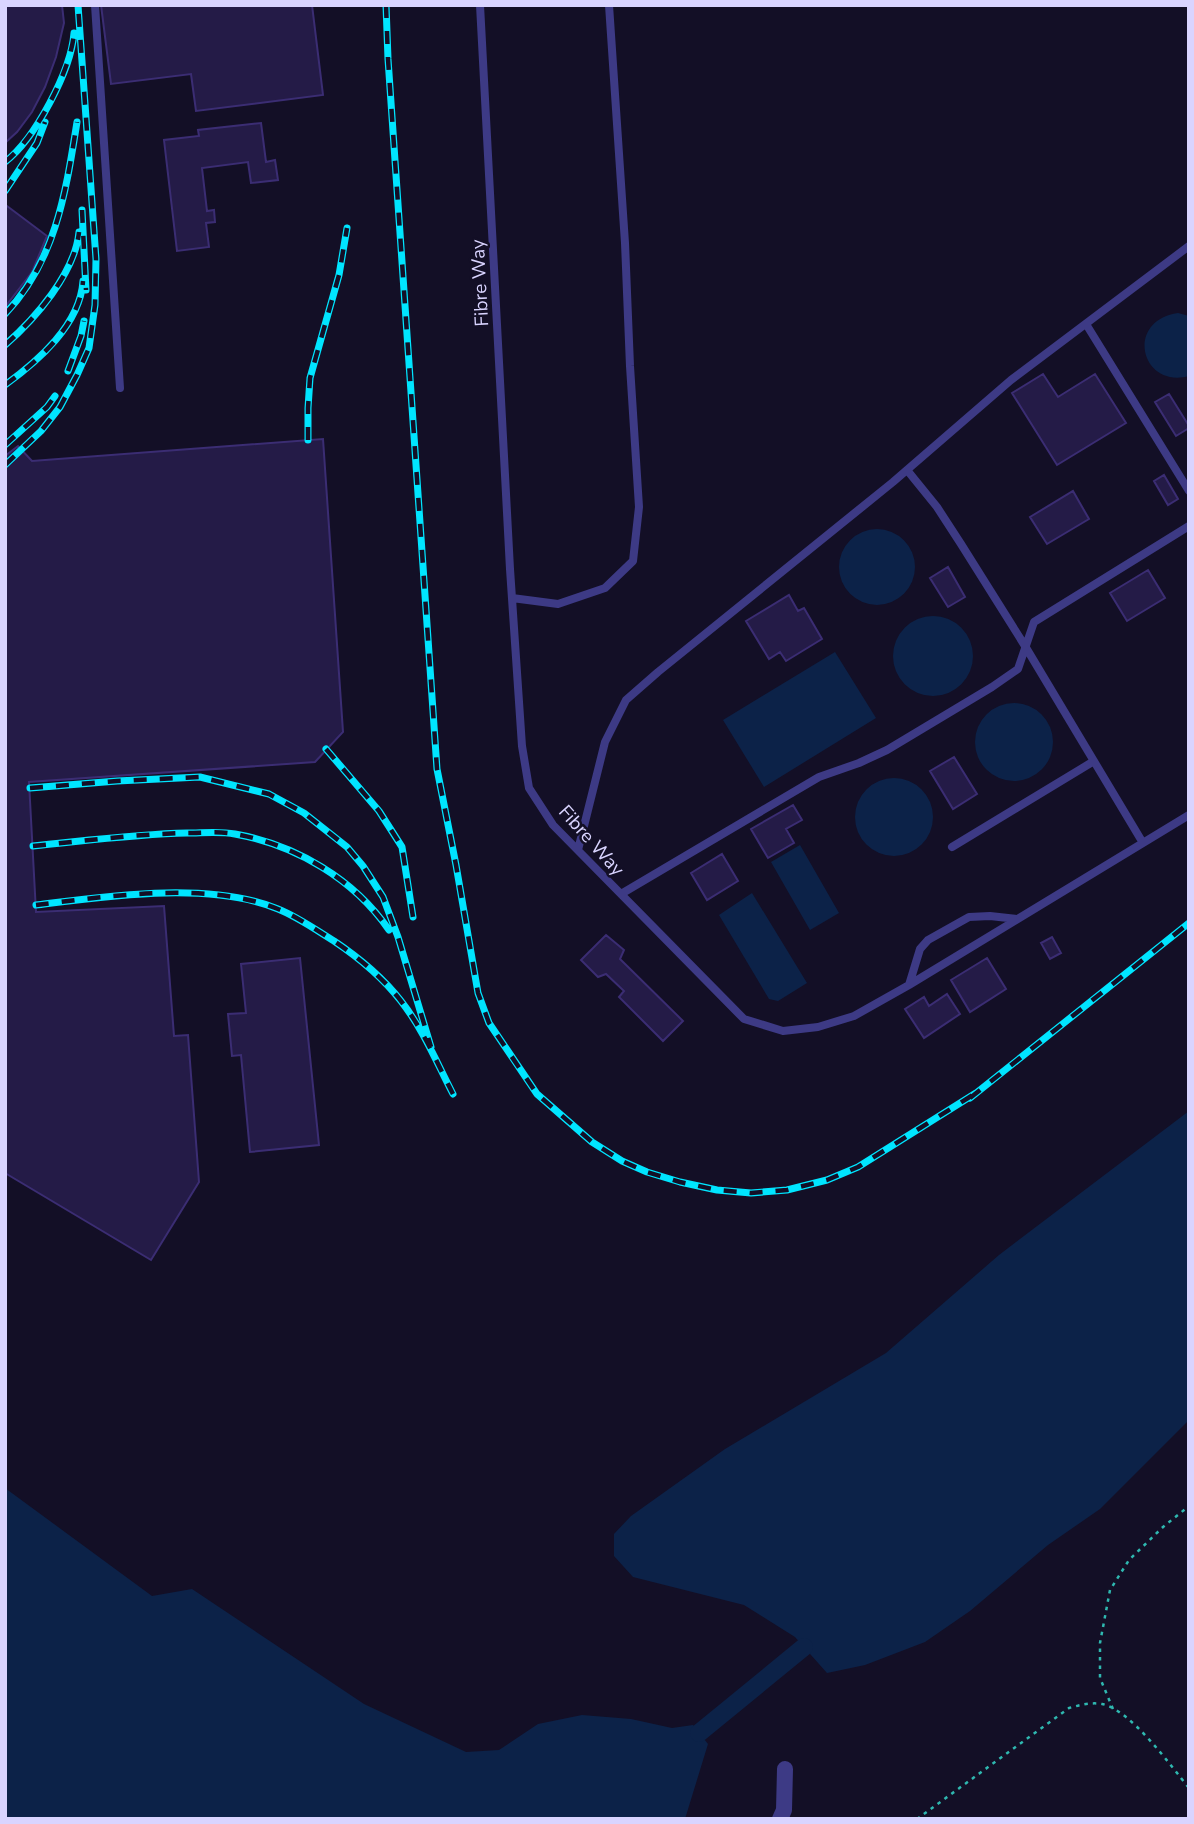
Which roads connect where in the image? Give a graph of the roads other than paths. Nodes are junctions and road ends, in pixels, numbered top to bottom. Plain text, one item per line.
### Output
1 (95, 5) edge
2 (481, 5) edge
3 (609, 5) edge
4 (1189, 246) edge
5 (1086, 324) junction
6 (120, 388) dead end
7 (907, 470) junction
8 (1189, 491) edge
9 (1189, 526) edge
10 (512, 598) junction
11 (1025, 646) junction
12 (1094, 761) junction
13 (1189, 815) edge
14 (1143, 843) junction
15 (953, 846) dead end
16 (578, 850) junction
17 (621, 894) junction
18 (1017, 919) junction
19 (909, 985) junction
20 (785, 1769) dead end
21 (780, 1819) edge

1 - 6 lane
2 - 10 lane, Fibre Way
3 - 10 lane
4 - 5 lane
5 - 7 lane
5 - 8 lane
7 - 11 lane
7 - 16 lane
9 - 11 lane
10 - 16 lane, Fibre Way
11 - 12 lane
11 - 17 lane
12 - 14 lane
12 - 15 lane
13 - 14 lane, Fibre Way
14 - 18 lane, Fibre Way
16 - 17 lane, Fibre Way
17 - 19 lane, Fibre Way
18 - 19 lane, Fibre Way
18 - 19 lane
20 - 21 street

